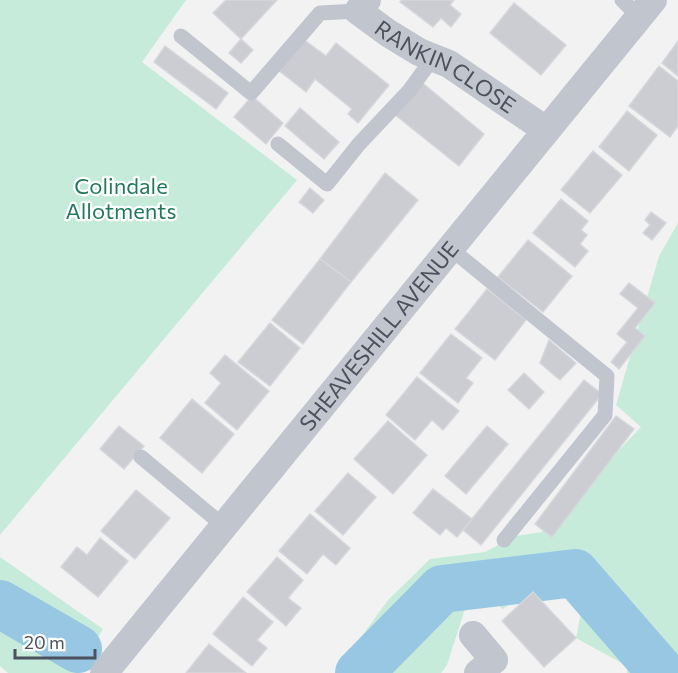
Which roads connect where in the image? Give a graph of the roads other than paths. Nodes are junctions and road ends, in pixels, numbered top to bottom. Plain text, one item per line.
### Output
1 (363, 5) edge
2 (638, 6) edge
3 (181, 36) dead end
4 (433, 58) junction
5 (546, 130) junction
6 (278, 144) dead end
7 (451, 249) junction
8 (141, 457) dead end
9 (225, 527) junction
10 (504, 540) dead end
11 (473, 635) dead end
12 (104, 673) edge
13 (478, 673) edge

1 - 3 lane
1 - 4 street, RANKIN CLOSE
2 - 5 street, SHEAVESHILL AVENUE
4 - 5 street, RANKIN CLOSE
4 - 6 lane
5 - 7 street, SHEAVESHILL AVENUE
7 - 9 street, SHEAVESHILL AVENUE
7 - 10 lane
8 - 9 lane
9 - 12 street, SHEAVESHILL AVENUE
11 - 13 street

